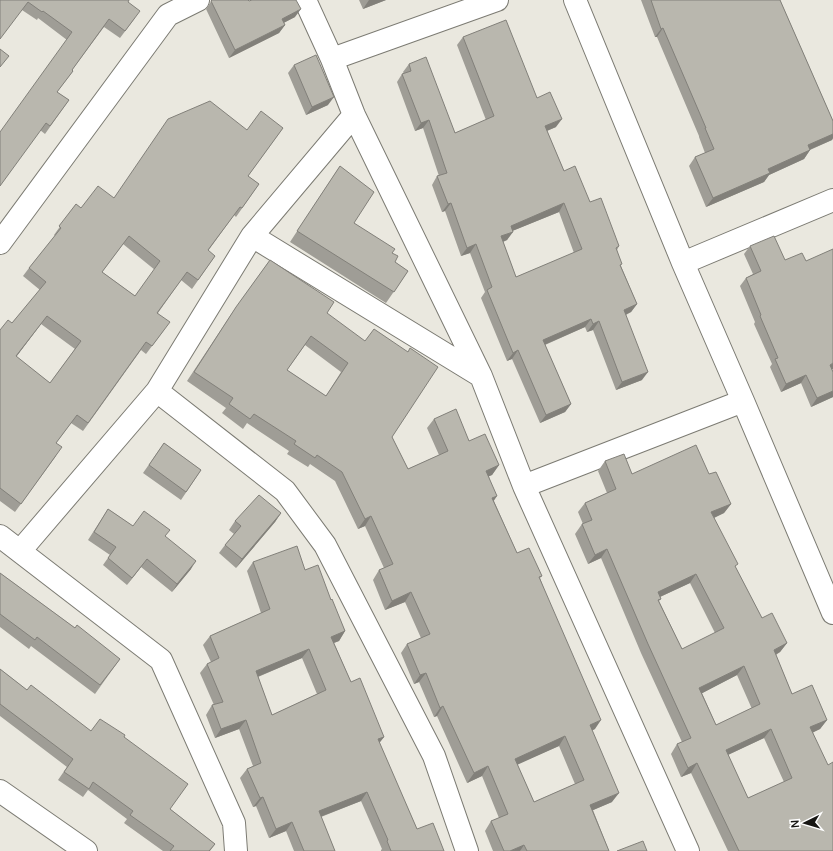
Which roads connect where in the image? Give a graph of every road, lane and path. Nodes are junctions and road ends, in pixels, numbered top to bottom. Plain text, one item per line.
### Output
1 (198, 0) edge
2 (305, 0) edge
3 (497, 0) edge
4 (575, 0) edge
5 (332, 59) junction
6 (354, 115) junction
7 (833, 200) edge
8 (252, 236) junction
9 (0, 243) edge
10 (682, 263) junction
11 (481, 376) junction
12 (157, 391) junction
13 (743, 401) junction
14 (524, 486) junction
15 (0, 536) edge
16 (20, 551) junction
17 (833, 613) edge
18 (0, 792) edge
19 (86, 851) edge
20 (236, 851) edge
21 (467, 851) edge
22 (688, 851) edge

1 - 9 street
2 - 5 street
3 - 5 street
4 - 10 street
5 - 6 street
6 - 8 street
6 - 11 street
7 - 10 street
8 - 11 street
8 - 12 street
10 - 13 street
11 - 14 street
12 - 16 street
12 - 21 street
13 - 14 street
13 - 17 street
14 - 22 street
15 - 16 street
16 - 20 street
18 - 19 street

